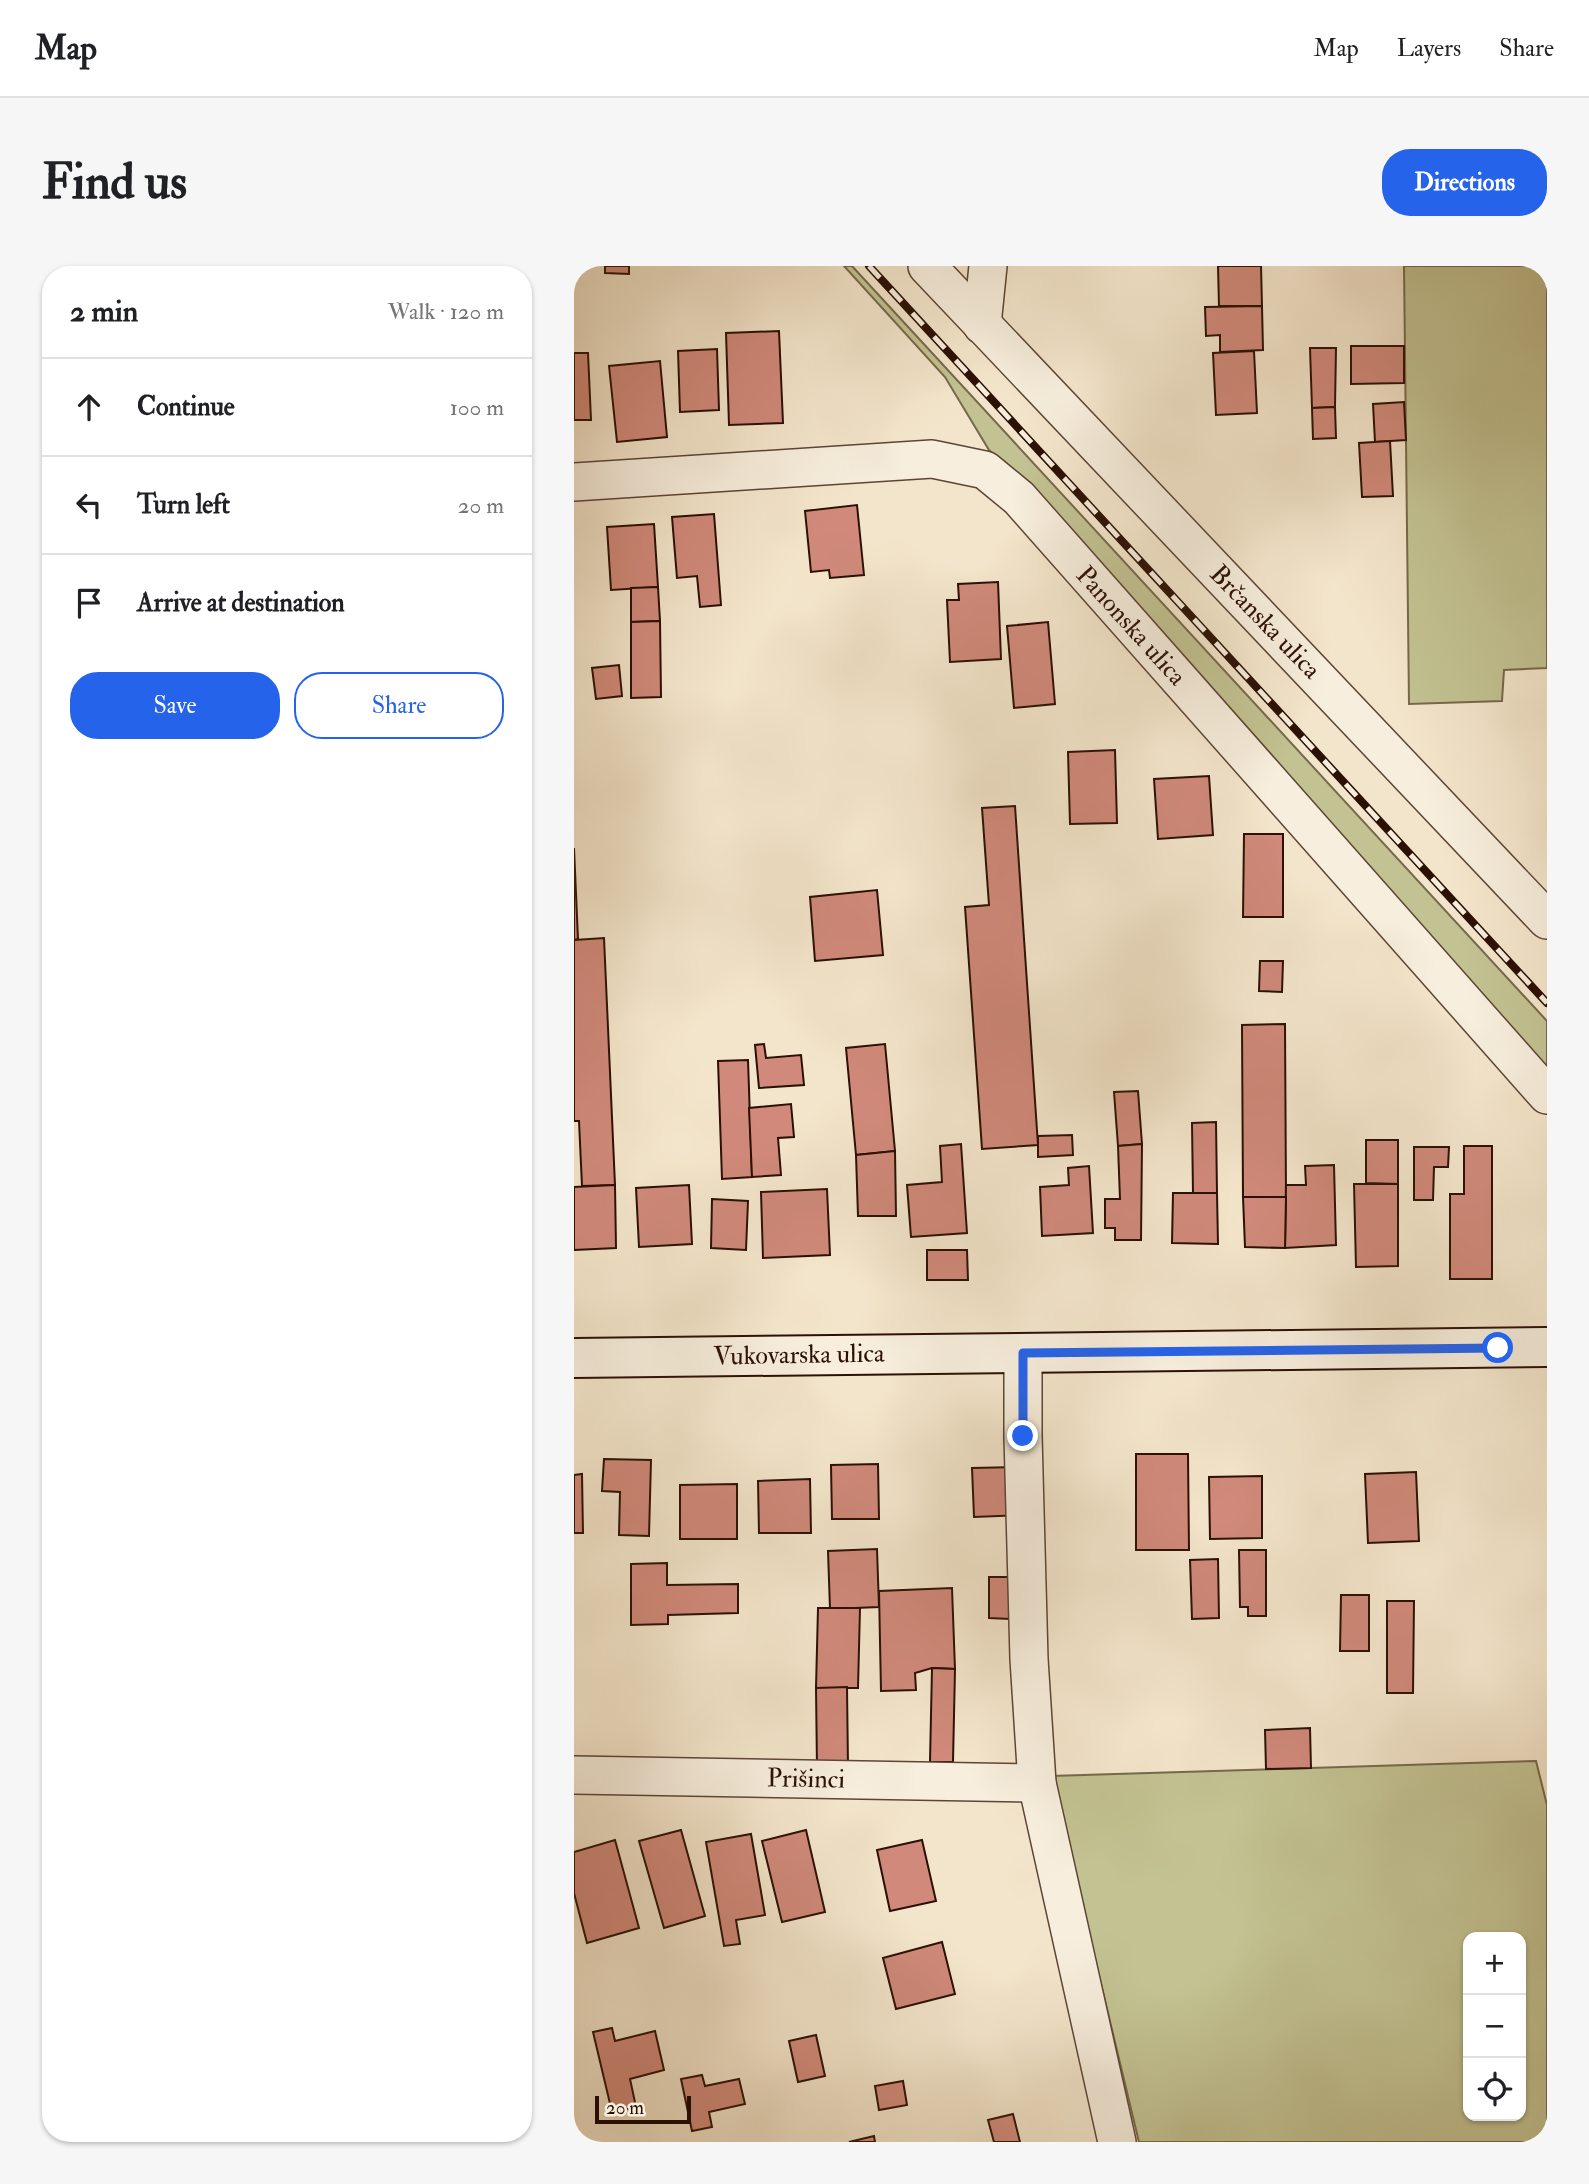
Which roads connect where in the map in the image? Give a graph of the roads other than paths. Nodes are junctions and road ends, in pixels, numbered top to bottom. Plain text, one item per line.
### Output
1 (927, 266) edge
2 (988, 266) edge
3 (982, 325) junction
4 (574, 482) edge
5 (1547, 920) edge
6 (1547, 1095) edge
7 (1547, 1347) edge
8 (1023, 1353) junction
9 (574, 1358) edge
10 (574, 1775) edge
11 (1037, 1783) junction
12 (1117, 2142) edge

1 - 3 street, Brčanska ulica
2 - 3 street
3 - 5 street, Brčanska ulica
4 - 6 street, Panonska ulica
7 - 8 main road, Vukovarska ulica
8 - 9 main road, Vukovarska ulica
8 - 11 street
10 - 11 street, Prišinci
11 - 12 street

